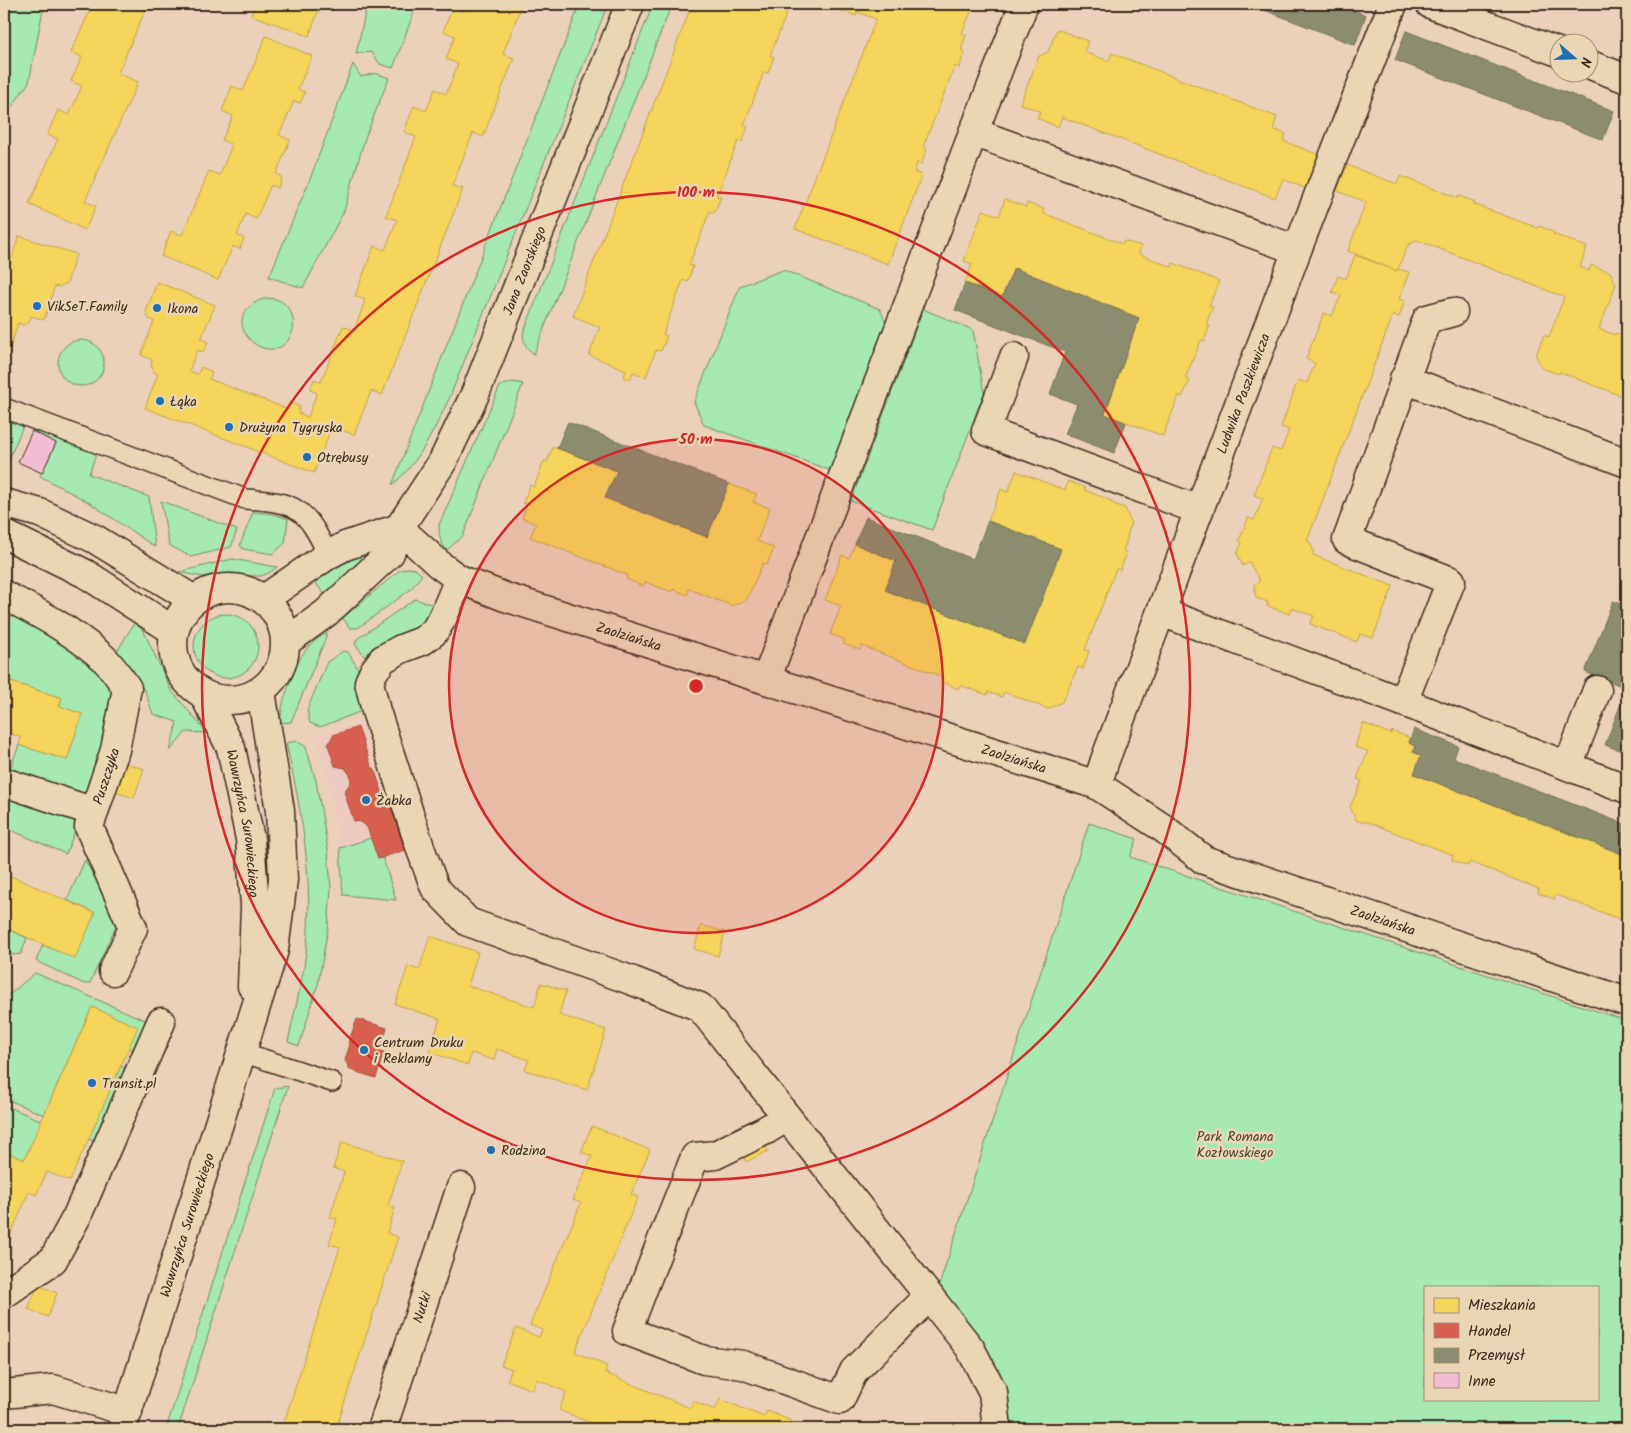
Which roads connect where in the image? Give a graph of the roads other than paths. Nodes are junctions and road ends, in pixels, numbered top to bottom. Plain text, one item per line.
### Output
1 (630, 4) edge
2 (1024, 4) edge
3 (1393, 4) edge
4 (1430, 4) edge
5 (1548, 48) edge
6 (1598, 68) edge
7 (1627, 79) edge
8 (973, 132) junction
9 (1297, 250) junction
10 (1453, 312) dead end
11 (1014, 357) dead end
12 (1404, 379) junction
13 (4, 408) edge
14 (1627, 462) edge
15 (4, 503) edge
16 (1199, 510) junction
17 (399, 528) junction
18 (4, 534) edge
19 (328, 555) junction
20 (459, 579) junction
21 (4, 595) edge
22 (264, 599) junction
23 (194, 600) junction
24 (1161, 612) junction
25 (174, 631) junction
26 (286, 642) junction
27 (766, 680) junction
28 (1597, 690) dead end
29 (261, 691) junction
30 (204, 695) junction
31 (1403, 702) junction
32 (1568, 766) junction
33 (4, 782) edge
34 (1097, 785) junction
35 (1627, 789) edge
36 (94, 812) junction
37 (113, 970) dead end
38 (1627, 1002) edge
39 (251, 1020) junction
40 (161, 1022) dead end
41 (242, 1052) junction
42 (332, 1082) dead end
43 (787, 1117) junction
44 (461, 1187) dead end
45 (4, 1294) edge
46 (929, 1296) junction
47 (4, 1394) edge
48 (125, 1421) edge
49 (382, 1429) edge
50 (997, 1429) edge

1 - 17 street, Jana Zaorskiego
2 - 8 street
3 - 9 street, Ludwika Paszkiewicza
4 - 5 street
6 - 7 street
8 - 9 street
8 - 27 street
9 - 16 street, Ludwika Paszkiewicza
10 - 12 street
11 - 16 street
12 - 14 street
12 - 31 street
13 - 19 lane
15 - 23 street
16 - 24 street, Ludwika Paszkiewicza
17 - 19 street
17 - 20 street, Zaolziańska
17 - 26 street, Jana Zaorskiego
18 - 25 street
19 - 22 street
20 - 27 street, Zaolziańska
20 - 43 street
21 - 36 street, Puszczyka
22 - 23 street
22 - 26 street
23 - 25 street
24 - 31 street
24 - 34 street, Ludwika Paszkiewicza
25 - 30 street
26 - 29 street
27 - 34 street, Zaolziańska
28 - 32 street
29 - 30 street
29 - 39 street, Wawrzyńca Surowieckiego
30 - 39 street, Wawrzyńca Surowieckiego
31 - 32 street
32 - 35 street
33 - 36 street, Puszczyka
34 - 38 street, Zaolziańska
36 - 37 street
39 - 41 street, Wawrzyńca Surowieckiego
40 - 45 street
41 - 42 lane
41 - 48 street, Wawrzyńca Surowieckiego
43 - 46 street
43 - 46 street
44 - 49 street, Nutki
46 - 50 street
47 - 48 street

